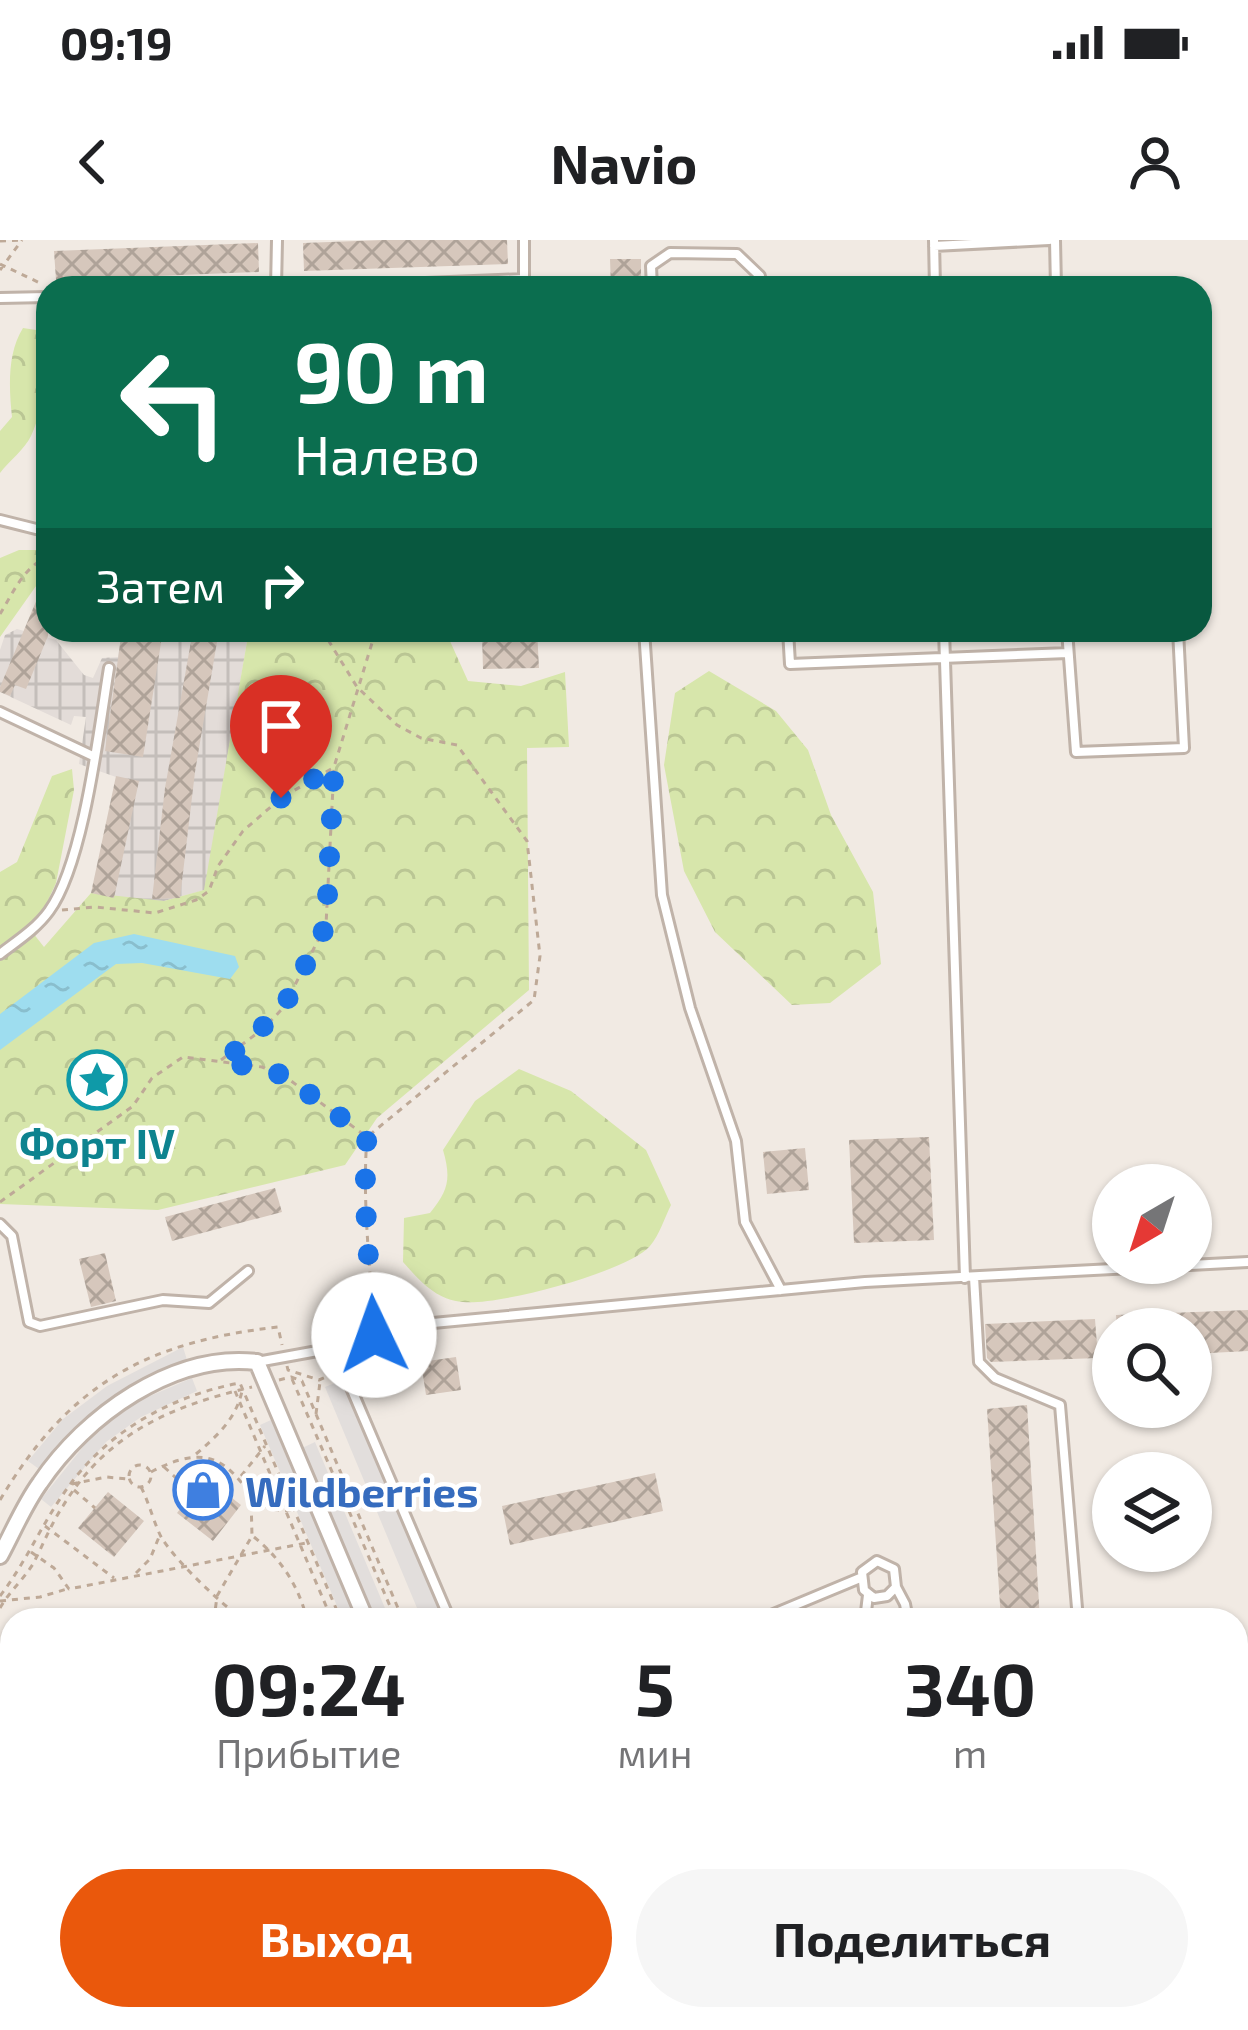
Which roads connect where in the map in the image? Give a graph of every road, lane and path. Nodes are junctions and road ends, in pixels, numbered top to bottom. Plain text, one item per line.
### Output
1 (22, 240) edge
2 (277, 240) edge
3 (524, 240) edge
4 (1052, 240) edge
5 (0, 241) edge
6 (934, 243) edge
7 (2, 267) edge
8 (276, 276) edge
9 (524, 276) edge
10 (651, 276) edge
11 (760, 276) edge
12 (935, 276) edge
13 (1055, 276) edge
14 (36, 285) edge
15 (36, 294) edge
16 (0, 298) edge
17 (0, 520) edge
18 (36, 529) edge
19 (36, 562) edge
20 (0, 614) edge
21 (329, 642) edge
22 (372, 642) edge
23 (645, 642) edge
24 (789, 642) edge
25 (944, 642) edge
26 (1068, 642) edge
27 (1179, 642) edge
28 (1068, 653) junction
29 (945, 657) junction
30 (110, 668) dead end
31 (357, 687) junction
32 (0, 712) edge
33 (95, 757) junction
34 (334, 767) junction
35 (49, 911) junction
36 (0, 954) edge
37 (221, 1060) junction
38 (367, 1137) junction
39 (0, 1202) edge
40 (0, 1224) edge
41 (1248, 1262) edge
42 (248, 1271) dead end
43 (970, 1278) junction
44 (781, 1291) junction
45 (374, 1335) junction
46 (334, 1348) junction
47 (256, 1361) junction
48 (319, 1380) dead end
49 (242, 1389) junction
50 (235, 1391) junction
51 (240, 1403) junction
52 (316, 1415) junction
53 (309, 1420) junction
54 (266, 1444) junction
55 (260, 1452) junction
56 (193, 1456) junction
57 (162, 1466) junction
58 (152, 1472) junction
59 (240, 1478) junction
60 (129, 1480) junction
61 (80, 1482) junction
62 (72, 1487) junction
63 (142, 1487) junction
64 (193, 1493) dead end
65 (251, 1496) junction
66 (95, 1508) dead end
67 (294, 1510) junction
68 (286, 1511) junction
69 (47, 1528) junction
70 (159, 1535) junction
71 (252, 1536) junction
72 (308, 1543) junction
73 (299, 1544) junction
74 (270, 1550) junction
75 (34, 1553) junction
76 (244, 1553) junction
77 (0, 1556) edge
78 (184, 1565) junction
79 (136, 1574) junction
80 (860, 1578) junction
81 (116, 1579) junction
82 (896, 1587) junction
83 (69, 1588) junction
84 (868, 1595) junction
85 (217, 1596) junction
86 (1, 1602) edge
87 (216, 1608) edge
88 (230, 1608) edge
89 (304, 1608) edge
90 (327, 1608) edge
91 (336, 1608) edge
92 (361, 1608) edge
93 (394, 1608) edge
94 (394, 1608) edge
95 (445, 1608) edge
96 (788, 1608) edge
97 (866, 1608) edge
98 (906, 1608) edge
99 (1077, 1608) edge

1 - 5 path
1 - 7 path
2 - 8 lane
3 - 9 lane
4 - 6 lane
4 - 13 lane
6 - 12 lane
7 - 14 path
10 - 11 lane
15 - 16 lane
17 - 18 lane
19 - 20 path
21 - 31 path
22 - 31 path
23 - 44 lane
24 - 29 lane
25 - 29 lane
26 - 28 lane
27 - 28 lane
28 - 29 lane
29 - 43 lane
30 - 33 lane
31 - 34 path
31 - 38 path
32 - 33 lane
33 - 35 lane
34 - 35 path
34 - 37 path
35 - 36 lane
37 - 38 path
37 - 39 path
38 - 45 path
40 - 42 lane
41 - 43 lane
43 - 44 lane
43 - 99 lane
44 - 45 lane
45 - 46 lane
46 - 47 lane
46 - 95 lane
47 - 77 street
47 - 92 street
48 - 52 path
49 - 50 path
49 - 51 path
49 - 54 path
49 - 62 path
50 - 51 path
50 - 61 path
51 - 55 path
51 - 56 path
52 - 53 path
52 - 53 path
52 - 93 path
53 - 94 path
54 - 55 path
54 - 67 path
55 - 59 path
55 - 68 path
56 - 57 path
56 - 59 path
57 - 58 path
57 - 64 path
58 - 60 path
58 - 63 path
59 - 65 path
60 - 61 path
60 - 63 path
61 - 62 path
62 - 66 path
62 - 69 path
63 - 70 path
65 - 68 path
65 - 71 path
67 - 68 path
67 - 72 path
68 - 73 path
69 - 75 path
69 - 81 path
70 - 78 path
70 - 79 path
71 - 74 path
71 - 76 path
72 - 73 path
72 - 91 path
73 - 74 path
73 - 90 path
74 - 76 path
74 - 89 path
75 - 83 path
75 - 86 path
76 - 78 path
76 - 85 path
78 - 79 path
78 - 85 path
79 - 81 path
80 - 82 lane
80 - 84 lane
80 - 96 lane
81 - 83 path
82 - 84 lane
82 - 98 lane
83 - 86 path
84 - 97 lane
85 - 87 path
85 - 88 path

